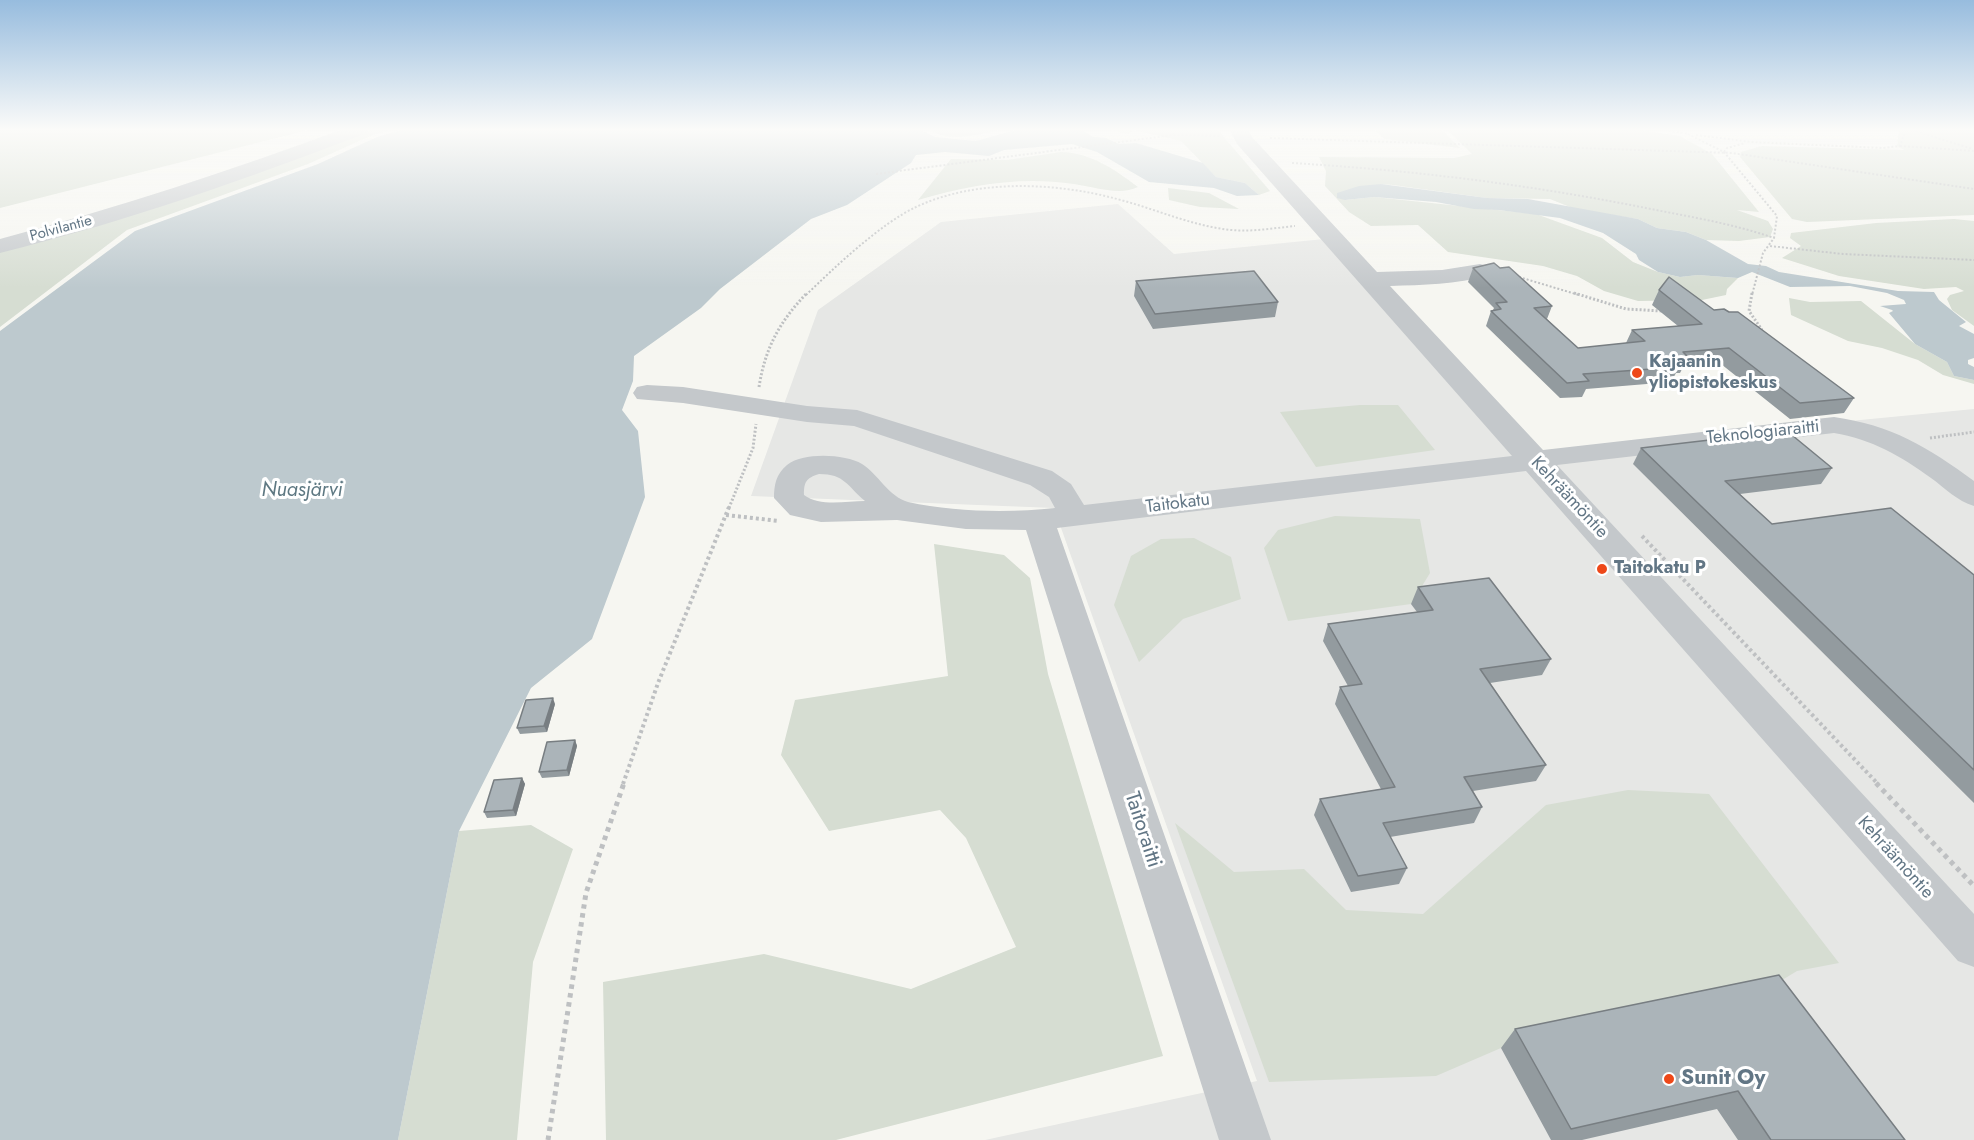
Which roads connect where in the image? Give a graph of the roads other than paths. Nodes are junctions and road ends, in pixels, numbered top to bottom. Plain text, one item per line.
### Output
1 (212, 182) edge
2 (1292, 182) edge
3 (0, 246) edge
4 (1480, 271) edge
5 (1371, 279) junction
6 (647, 393) dead end
7 (1533, 460) junction
8 (1974, 496) edge
9 (897, 510) junction
10 (1057, 518) junction
11 (1974, 946) edge
12 (1245, 1140) edge

1 - 3 street, Polvilantie
2 - 5 street, Kehräämöntie
4 - 5 street
5 - 7 street, Kehräämöntie
6 - 10 street, Taitoraitti
7 - 8 street, Teknologiaraitti
7 - 10 street, Taitokatu
7 - 11 street, Kehräämöntie
9 - 9 street, Taitokatu
9 - 10 street, Taitokatu
10 - 12 street, Taitoraitti

